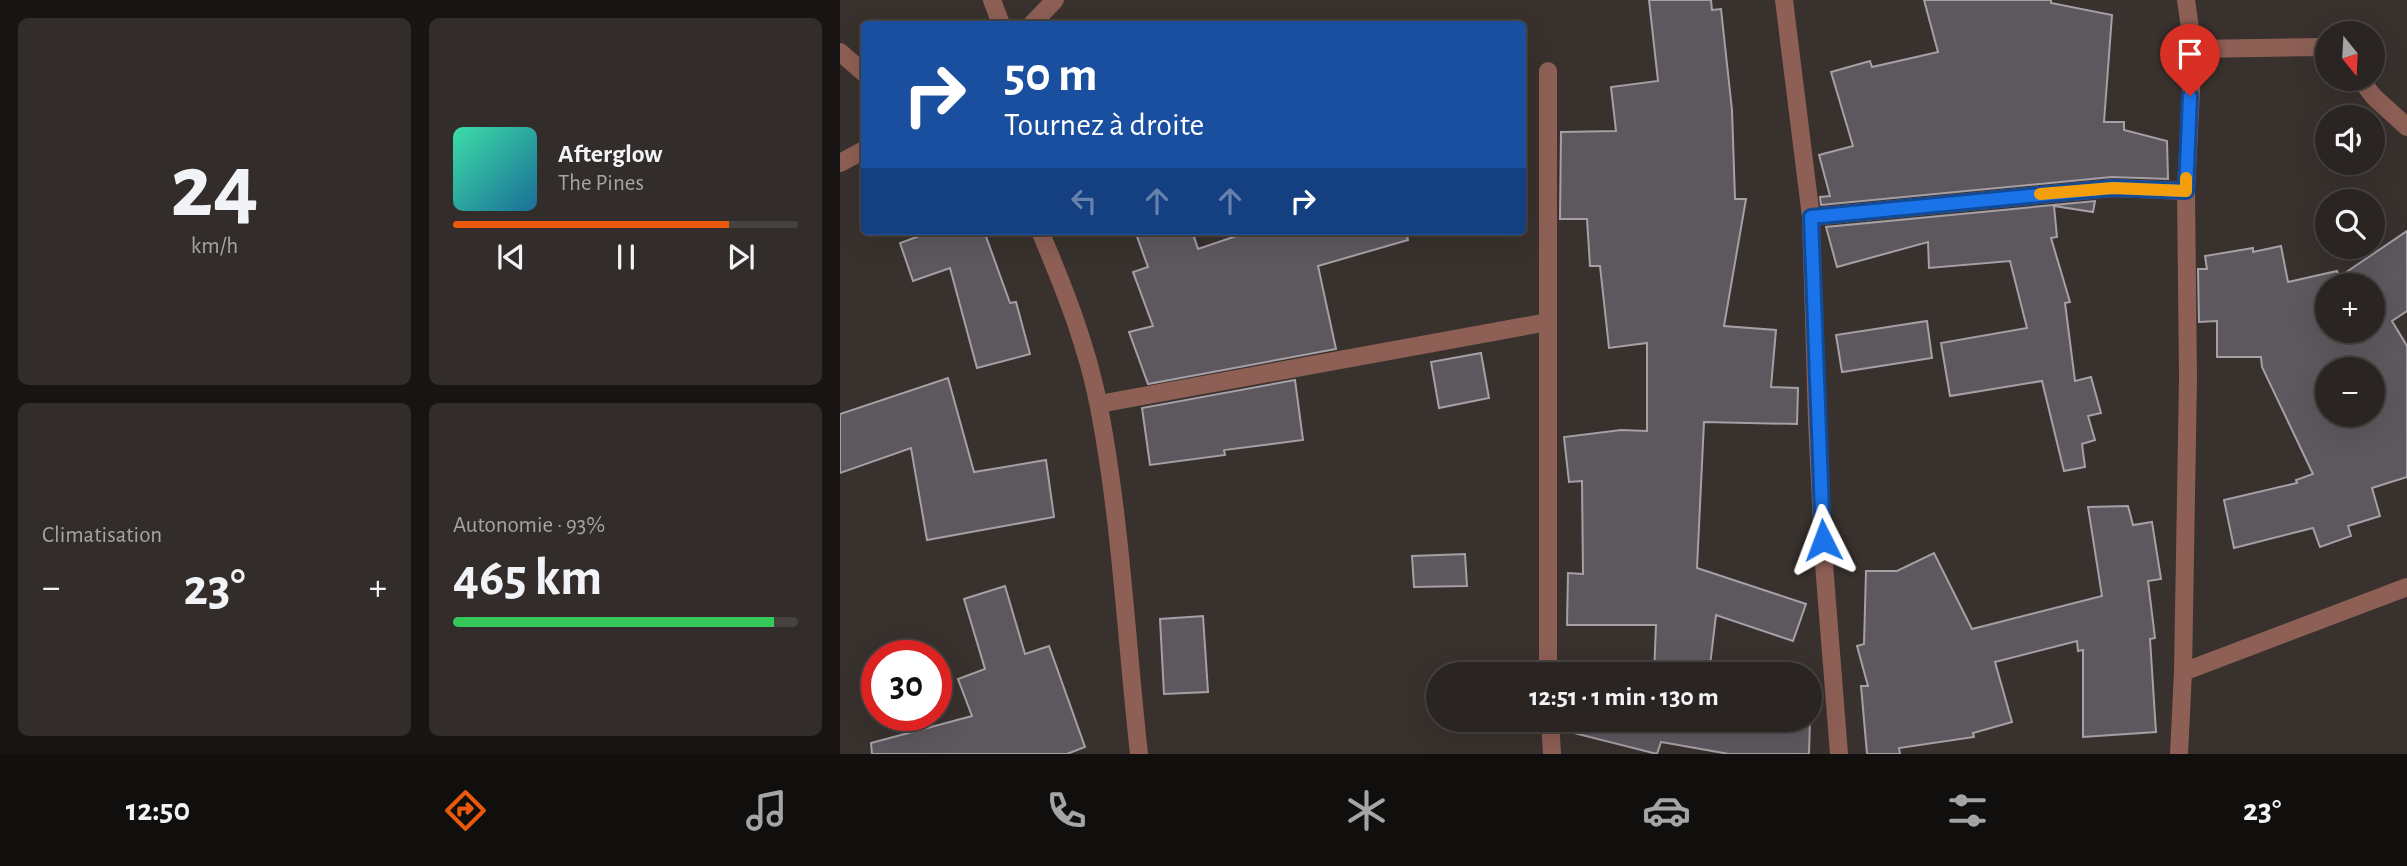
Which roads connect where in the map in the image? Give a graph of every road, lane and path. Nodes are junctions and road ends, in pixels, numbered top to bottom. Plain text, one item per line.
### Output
1 (992, 0) edge
2 (1055, 0) edge
3 (1784, 0) edge
4 (2186, 0) edge
5 (1000, 21) edge
6 (1034, 21) edge
7 (2315, 47) edge
8 (2193, 49) junction
9 (840, 52) edge
10 (861, 70) edge
11 (1548, 71) dead end
12 (2369, 91) edge
13 (2407, 127) edge
14 (861, 152) edge
15 (840, 163) edge
16 (2186, 191) junction
17 (1811, 217) junction
18 (1042, 235) edge
19 (1548, 322) junction
20 (1099, 404) junction
21 (2407, 587) edge
22 (1548, 662) edge
23 (2183, 672) junction
24 (1551, 732) edge
25 (1139, 754) edge
26 (1552, 754) edge
27 (1839, 754) edge
28 (2179, 754) edge

1 - 5 street
2 - 6 street
3 - 17 street
4 - 8 street
7 - 8 street
8 - 16 street
9 - 10 street
11 - 19 street
12 - 13 street
14 - 15 street
16 - 17 street
16 - 23 street
17 - 27 street
18 - 20 street
19 - 20 street
19 - 22 street
20 - 25 street
21 - 23 street
23 - 28 street
24 - 26 street

